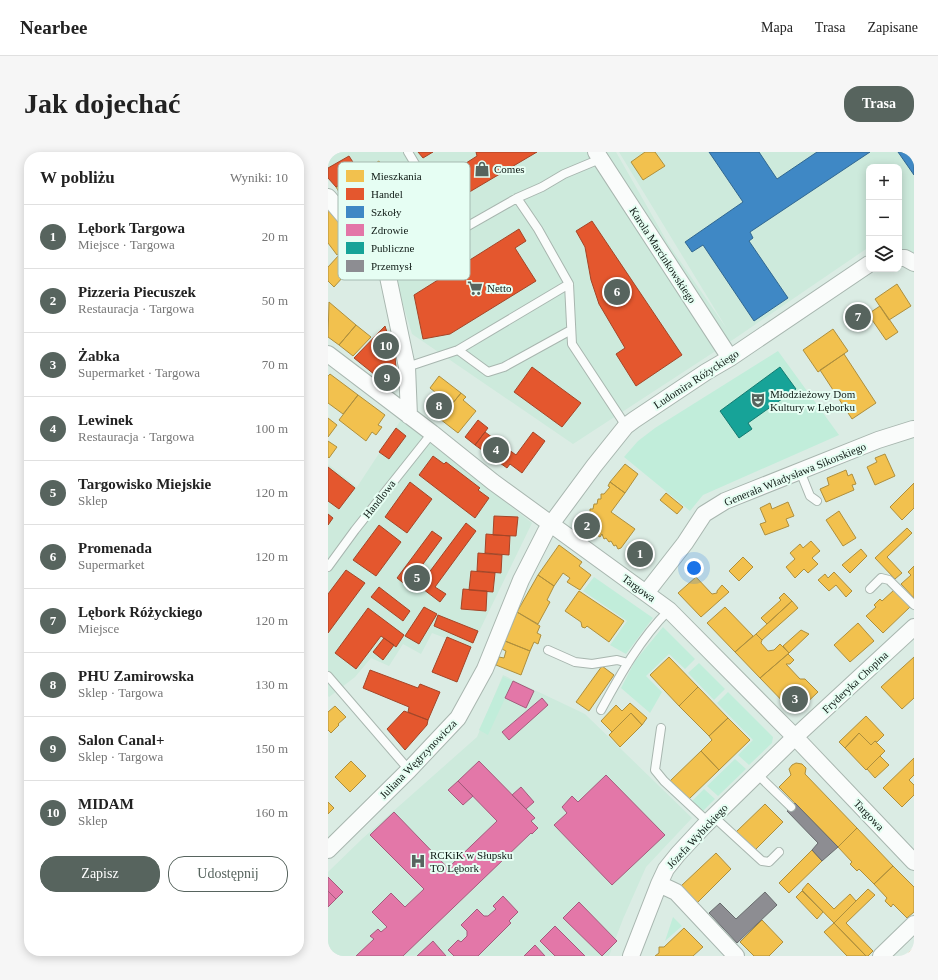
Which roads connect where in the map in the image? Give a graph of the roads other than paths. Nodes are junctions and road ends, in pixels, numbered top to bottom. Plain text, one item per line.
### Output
1 (408, 152) edge
2 (598, 155) edge
3 (414, 162) edge
4 (328, 197) edge
5 (517, 198) junction
6 (338, 209) edge
7 (470, 225) edge
8 (902, 258) edge
9 (914, 263) edge
10 (866, 266) edge
11 (388, 280) edge
12 (569, 284) junction
13 (572, 330) junction
14 (458, 350) junction
15 (328, 354) edge
16 (730, 358) junction
17 (407, 367) junction
18 (409, 416) junction
19 (626, 426) junction
20 (913, 429) edge
21 (432, 433) junction
22 (800, 471) junction
23 (817, 501) dead end
24 (551, 525) junction
25 (328, 567) edge
26 (870, 588) dead end
27 (646, 593) junction
28 (914, 604) edge
29 (669, 610) junction
30 (914, 627) edge
31 (548, 650) dead end
32 (628, 663) junction
33 (329, 677) edge
34 (601, 710) dead end
35 (661, 728) dead end
36 (795, 737) junction
37 (409, 770) junction
38 (757, 774) junction
39 (791, 807) dead end
40 (711, 820) junction
41 (328, 850) edge
42 (779, 852) dead end
43 (914, 862) edge
44 (659, 884) junction
45 (914, 924) edge
46 (631, 956) edge
47 (736, 956) edge
48 (880, 956) edge

1 - 3 lane
2 - 5 lane
2 - 16 street, Karola Marcinkowskiego
4 - 6 street
5 - 7 lane
5 - 12 lane
8 - 9 street
10 - 16 street, Ludomira Różyckiego
11 - 17 street
12 - 13 lane
12 - 14 lane
13 - 14 lane
13 - 19 lane
14 - 17 lane
15 - 18 street, Targowa
16 - 19 street, Ludomira Różyckiego
17 - 18 street
18 - 21 street, Targowa
19 - 24 street, Ludomira Różyckiego
20 - 22 street, Generała Władysława Sikorskiego
21 - 24 street, Targowa
21 - 25 lane, Handlowa
22 - 23 lane
22 - 27 street, Generała Władysława Sikorskiego
24 - 27 street, Targowa
24 - 37 street, Juliana Węgrzynowicza
26 - 28 lane
27 - 29 street, Targowa
29 - 32 lane
29 - 36 street, Targowa
30 - 36 street, Fryderyka Chopina
31 - 32 lane
32 - 34 lane
33 - 37 lane
35 - 40 lane
36 - 38 street, Józefa Wybickiego
36 - 43 street, Targowa
37 - 41 street, Juliana Węgrzynowicza
38 - 39 lane
38 - 40 street, Józefa Wybickiego
40 - 42 lane
40 - 44 street, Józefa Wybickiego
44 - 46 street, Józefa Wybickiego
44 - 47 street
45 - 48 street

